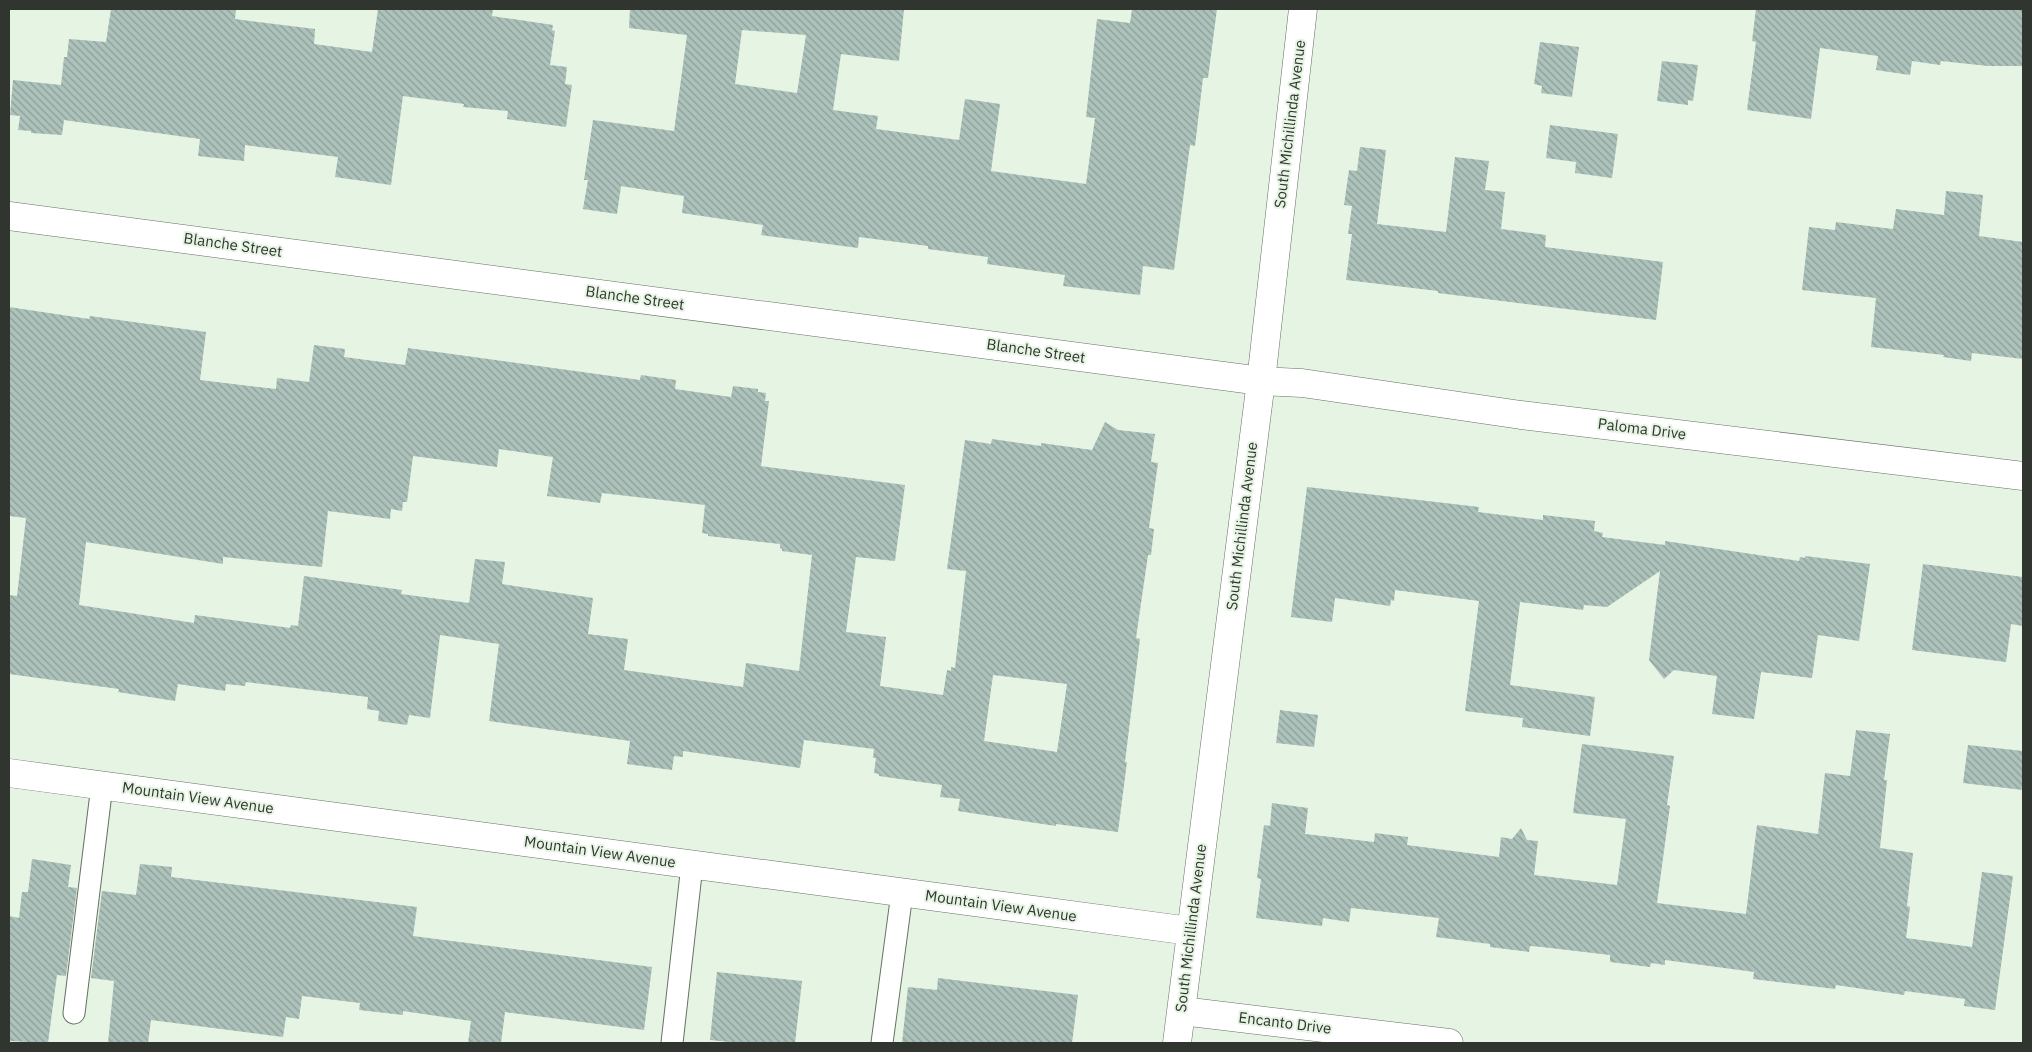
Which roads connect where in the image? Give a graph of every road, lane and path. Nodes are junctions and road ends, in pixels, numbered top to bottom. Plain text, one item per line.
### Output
1 (1303, 9) edge
2 (9, 216) edge
3 (1261, 381) junction
4 (2023, 476) edge
5 (9, 773) edge
6 (102, 785) junction
7 (692, 865) junction
8 (902, 893) junction
9 (1190, 931) junction
10 (1182, 1010) junction
11 (74, 1013) dead end
12 (672, 1043) edge
13 (882, 1043) edge
14 (1177, 1043) edge
15 (1448, 1043) edge

1 - 3 street, South Michillinda Avenue
2 - 3 street, Blanche Street
3 - 4 street, Paloma Drive
3 - 9 street, South Michillinda Avenue
5 - 6 street, Mountain View Avenue
6 - 7 street, Mountain View Avenue
6 - 11 lane
7 - 8 street, Mountain View Avenue
7 - 12 lane
8 - 9 street, Mountain View Avenue
8 - 13 lane
9 - 10 street, South Michillinda Avenue
10 - 14 street, South Michillinda Avenue
10 - 15 street, Encanto Drive

